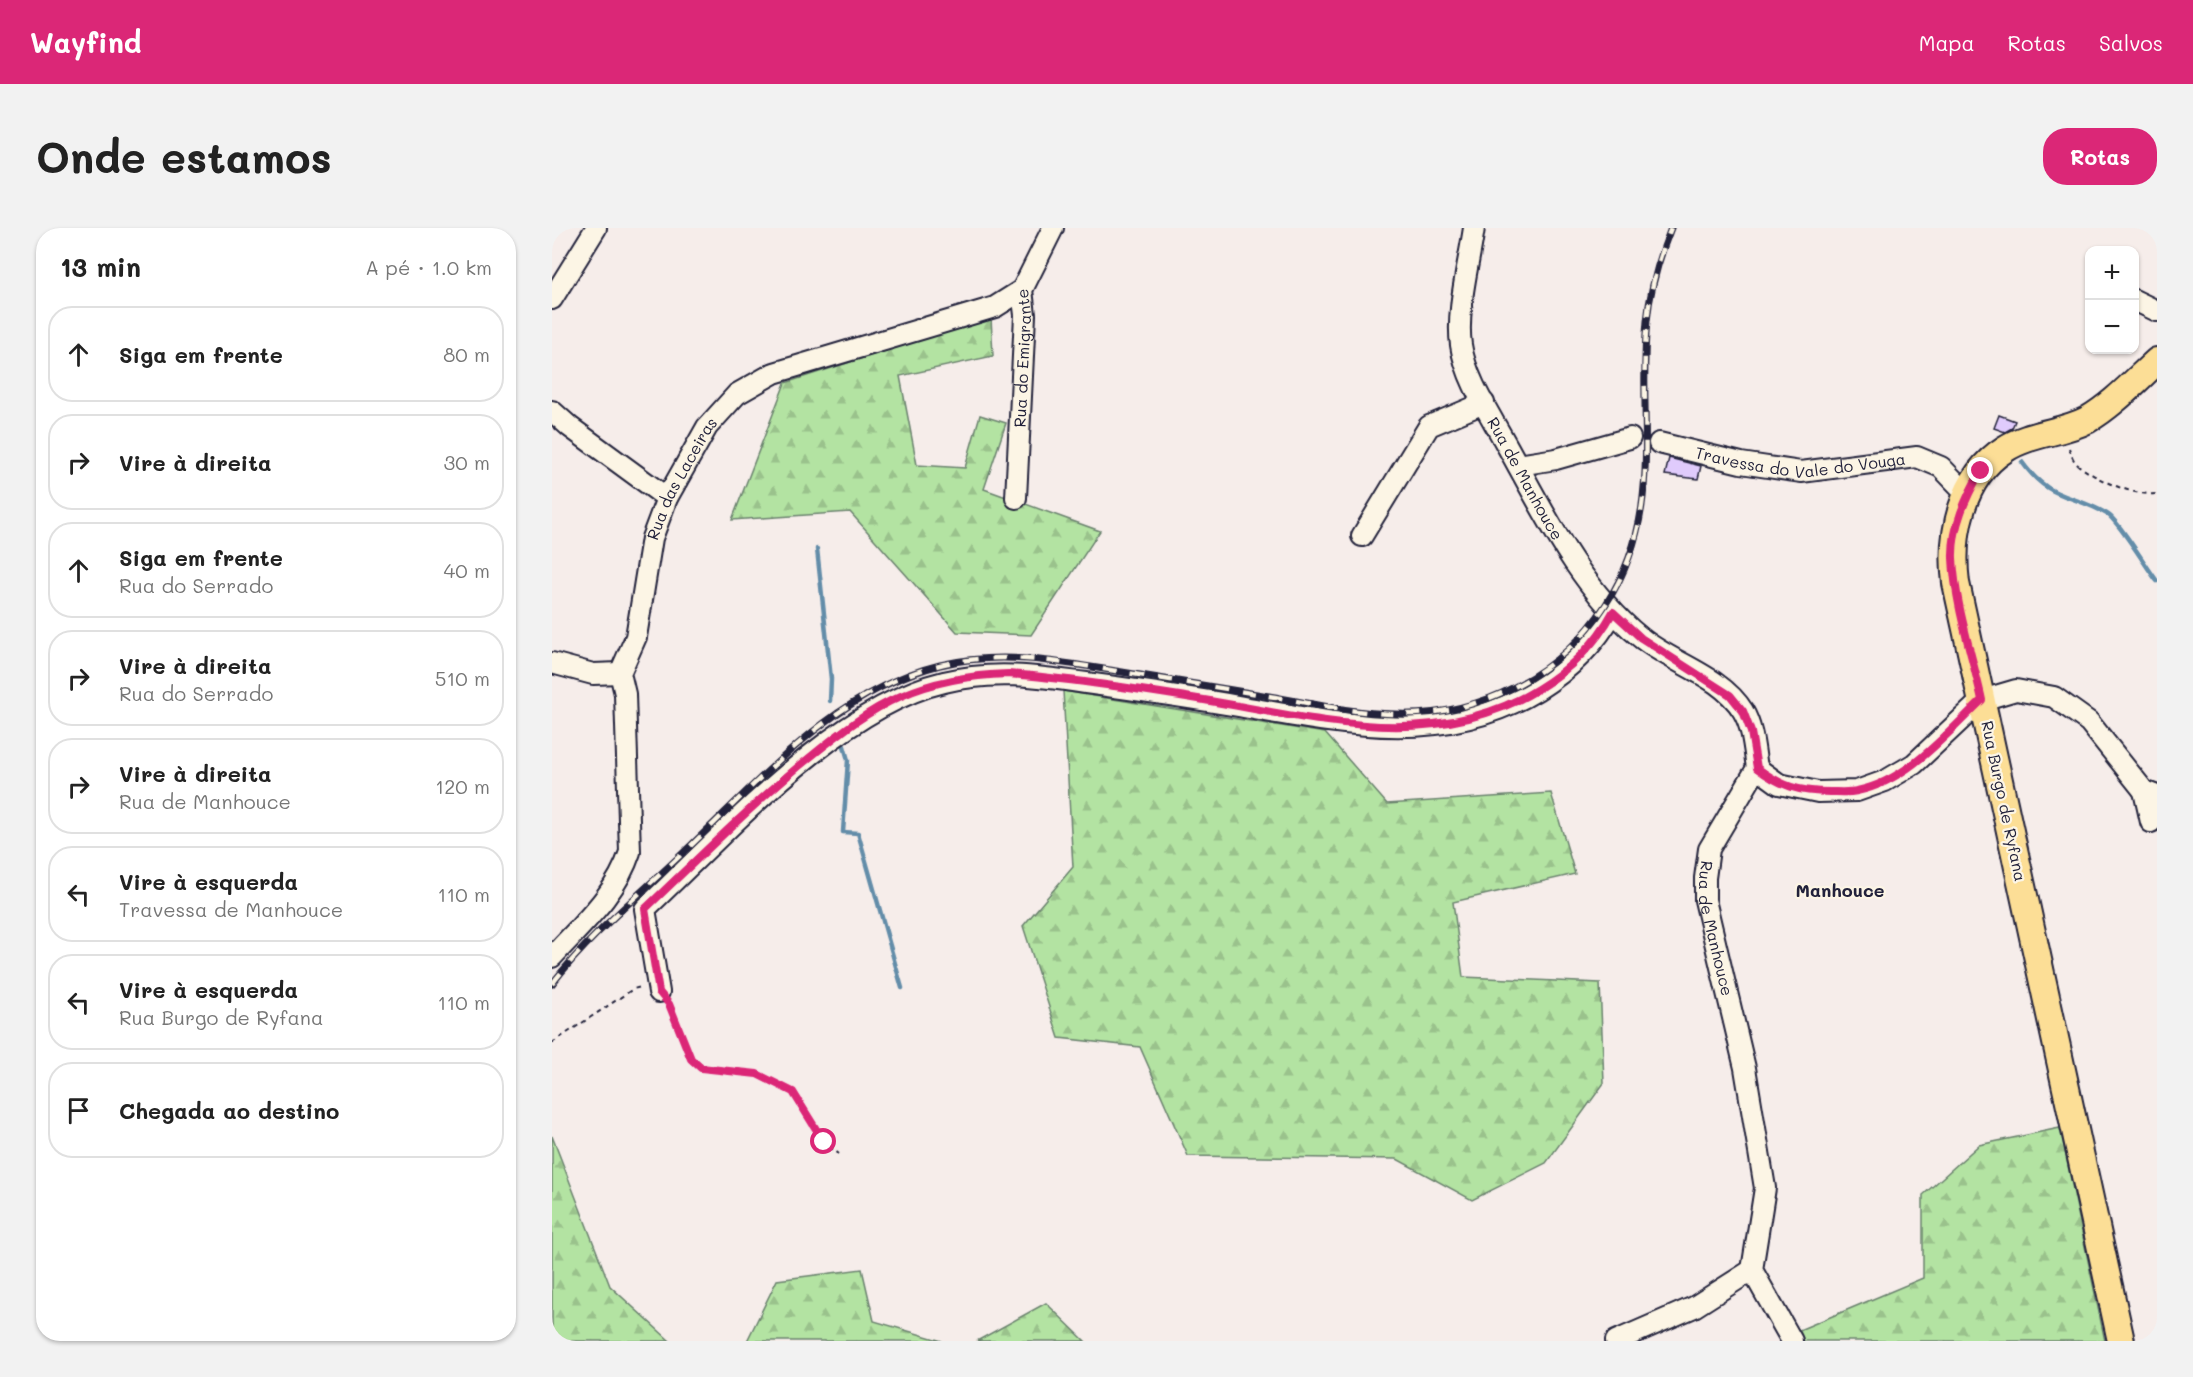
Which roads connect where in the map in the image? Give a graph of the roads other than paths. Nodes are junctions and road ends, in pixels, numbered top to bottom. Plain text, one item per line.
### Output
1 (596, 228) edge
2 (1053, 228) edge
3 (1474, 228) edge
4 (1022, 291) junction
5 (552, 298) edge
6 (2139, 303) edge
7 (2157, 312) edge
8 (2157, 361) edge
9 (1484, 403) junction
10 (552, 411) edge
11 (1630, 438) dead end
12 (1659, 443) dead end
13 (1518, 465) junction
14 (1967, 495) junction
15 (667, 498) junction
16 (1016, 498) dead end
17 (1362, 536) dead end
18 (1613, 612) junction
19 (552, 663) edge
20 (620, 673) junction
21 (1982, 700) junction
22 (1757, 768) junction
23 (2150, 794) edge
24 (2151, 822) dead end
25 (552, 957) edge
26 (658, 988) road end
27 (1752, 1270) junction
28 (1616, 1341) edge
29 (1792, 1341) edge
30 (2121, 1341) edge

1 - 5 street
2 - 4 street, Rua do Emigrante
3 - 9 street, Rua de Manhouce
4 - 15 street, Rua das Laceiras
4 - 16 street, Rua do Emigrante
6 - 7 street
8 - 14 main road, Rua Burgo de Ryfana
9 - 13 street, Rua de Manhouce
9 - 17 street
10 - 15 street
11 - 13 street
12 - 14 street, Travessa do Vale do Vouga
13 - 18 street, Rua de Manhouce
14 - 21 main road, Rua Burgo de Ryfana
15 - 20 street, Rua das Laceiras
18 - 22 street, Rua de Manhouce
18 - 26 street
19 - 20 street
20 - 25 street
21 - 22 street
21 - 23 street
21 - 30 main road, Rua Burgo de Ryfana
22 - 27 street, Rua de Manhouce
23 - 24 street
27 - 28 street
27 - 29 street

